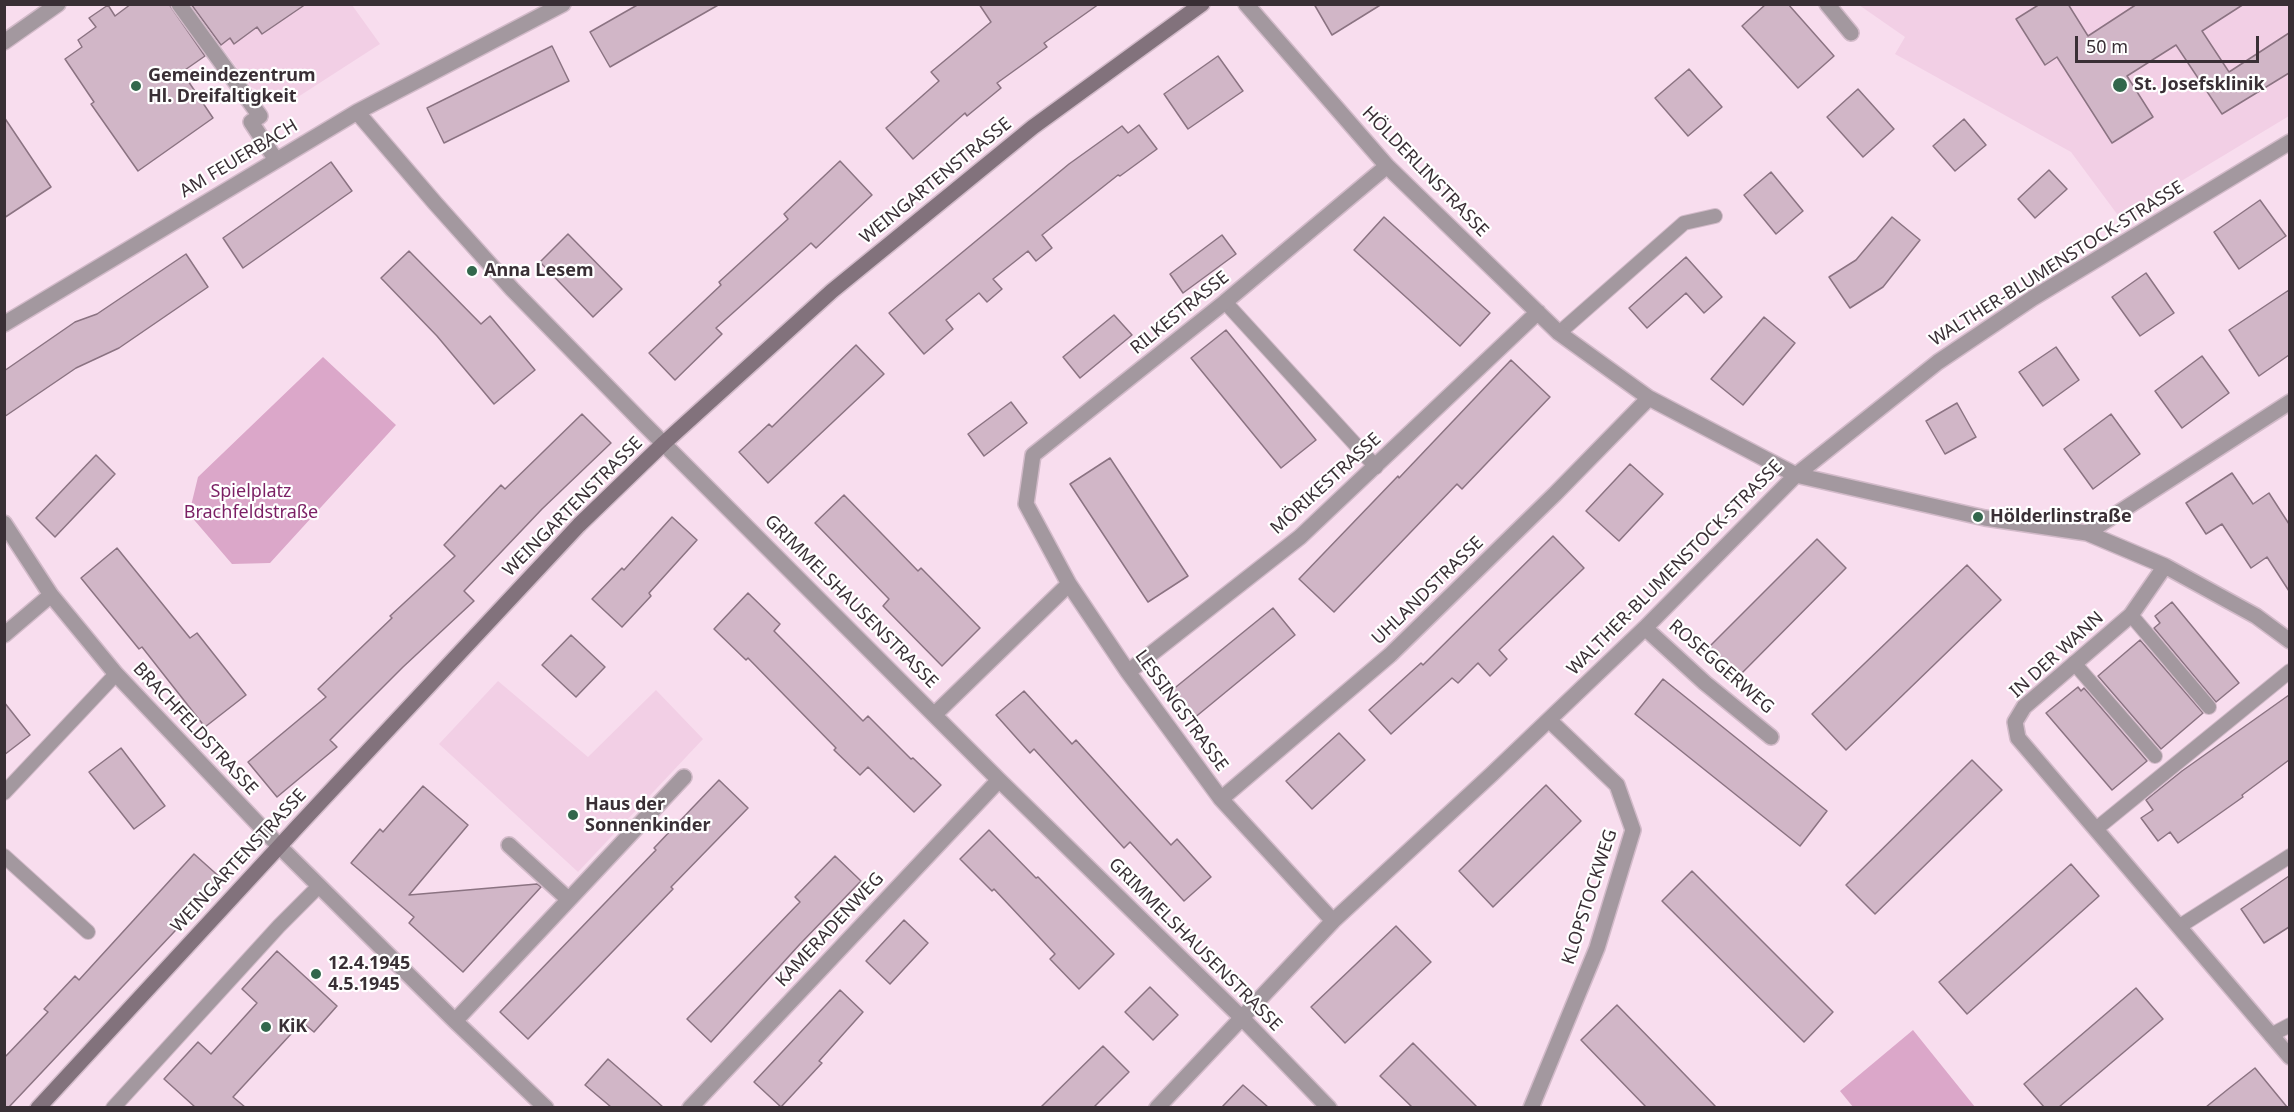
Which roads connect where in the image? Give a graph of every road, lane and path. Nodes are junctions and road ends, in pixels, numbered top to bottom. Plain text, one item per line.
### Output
1 (58, 4) edge
2 (179, 4) edge
3 (563, 4) edge
4 (1202, 4) edge
5 (1246, 4) edge
6 (1827, 4) edge
7 (1851, 33) dead end
8 (4, 42) edge
9 (357, 112) junction
10 (2289, 142) edge
11 (276, 160) junction
12 (1387, 166) junction
13 (1715, 216) dead end
14 (1224, 303) junction
15 (1538, 312) junction
16 (4, 324) edge
17 (1559, 333) junction
18 (1648, 398) junction
19 (2289, 402) edge
20 (664, 443) junction
21 (1376, 466) junction
22 (1796, 475) junction
23 (1026, 504) joint
24 (4, 523) edge
25 (2087, 533) junction
26 (2165, 566) junction
27 (1069, 584) junction
28 (51, 595) junction
29 (2131, 615) junction
30 (1645, 628) junction
31 (4, 635) edge
32 (2289, 641) edge
33 (2074, 663) junction
34 (1128, 672) junction
35 (2289, 672) edge
36 (116, 674) junction
37 (2209, 707) dead end
38 (936, 714) junction
39 (1549, 720) junction
40 (1771, 736) dead end
41 (2155, 756) dead end
42 (684, 777) dead end
43 (999, 780) junction
44 (4, 793) edge
45 (1221, 798) junction
46 (2096, 829) junction
47 (509, 844) dead end
48 (279, 846) junction
49 (4, 856) edge
50 (2289, 856) edge
51 (319, 886) junction
52 (568, 900) junction
53 (1333, 921) junction
54 (2180, 926) junction
55 (88, 932) dead end
56 (1242, 1018) junction
57 (455, 1021) junction
58 (2289, 1025) edge
59 (2271, 1035) junction
60 (2289, 1057) edge
61 (38, 1107) edge
62 (113, 1107) edge
63 (546, 1107) edge
64 (690, 1107) edge
65 (1157, 1107) edge
66 (1329, 1107) edge
67 (1532, 1107) edge

1 - 8 street
2 - 11 street
3 - 9 street, AM FEUERBACH
4 - 20 street, WEINGARTENSTRASSE
5 - 12 street, HÖLDERLINSTRASSE
6 - 7 street
9 - 11 street, AM FEUERBACH
9 - 20 street, GRIMMELSHAUSENSTRASSE
10 - 22 street, WALTHER-BLUMENSTOCK-STRASSE
11 - 16 street, AM FEUERBACH
12 - 14 street, RILKESTRASSE
12 - 15 street, HÖLDERLINSTRASSE
13 - 17 lane
14 - 21 lane
14 - 23 street, RILKESTRASSE
15 - 17 street, HÖLDERLINSTRASSE
15 - 21 street, MÖRIKESTRASSE
17 - 18 street, HÖLDERLINSTRASSE
18 - 22 street, HÖLDERLINSTRASSE
18 - 45 street, UHLANDSTRASSE
19 - 25 street
20 - 38 street, GRIMMELSHAUSENSTRASSE
20 - 48 street, WEINGARTENSTRASSE
21 - 34 street, MÖRIKESTRASSE
22 - 25 street, HÖLDERLINSTRASSE
22 - 30 street, WALTHER-BLUMENSTOCK-STRASSE
23 - 27 street, LESSINGSTRASSE
24 - 28 street, BRACHFELDSTRASSE
25 - 26 street, HÖLDERLINSTRASSE
26 - 29 street, IN DER WANN
26 - 32 street, HÖLDERLINSTRASSE
27 - 34 street, LESSINGSTRASSE
27 - 38 street
28 - 31 street
28 - 36 street, BRACHFELDSTRASSE
29 - 33 street, IN DER WANN
29 - 37 lane
30 - 39 street, WALTHER-BLUMENSTOCK-STRASSE
30 - 40 street, ROSEGGERWEG
33 - 41 lane
33 - 46 street, IN DER WANN
34 - 45 street, LESSINGSTRASSE
35 - 46 lane
36 - 44 lane
36 - 48 street, BRACHFELDSTRASSE
38 - 43 street, GRIMMELSHAUSENSTRASSE
39 - 53 street, WALTHER-BLUMENSTOCK-STRASSE
39 - 67 street, KLOPSTOCKWEG
42 - 52 street
43 - 56 street, GRIMMELSHAUSENSTRASSE
43 - 64 street, KAMERADENWEG
45 - 53 street, LESSINGSTRASSE
46 - 54 street, IN DER WANN
47 - 52 street
48 - 51 street, BRACHFELDSTRASSE
48 - 61 street, WEINGARTENSTRASSE
49 - 55 lane
50 - 54 lane
51 - 57 street, BRACHFELDSTRASSE
51 - 62 lane
52 - 57 street
53 - 56 street, WALTHER-BLUMENSTOCK-STRASSE
54 - 59 street, IN DER WANN
56 - 65 street, WALTHER-BLUMENSTOCK-STRASSE
56 - 66 street, GRIMMELSHAUSENSTRASSE
57 - 63 street, BRACHFELDSTRASSE
58 - 59 lane
59 - 60 street, IN DER WANN

